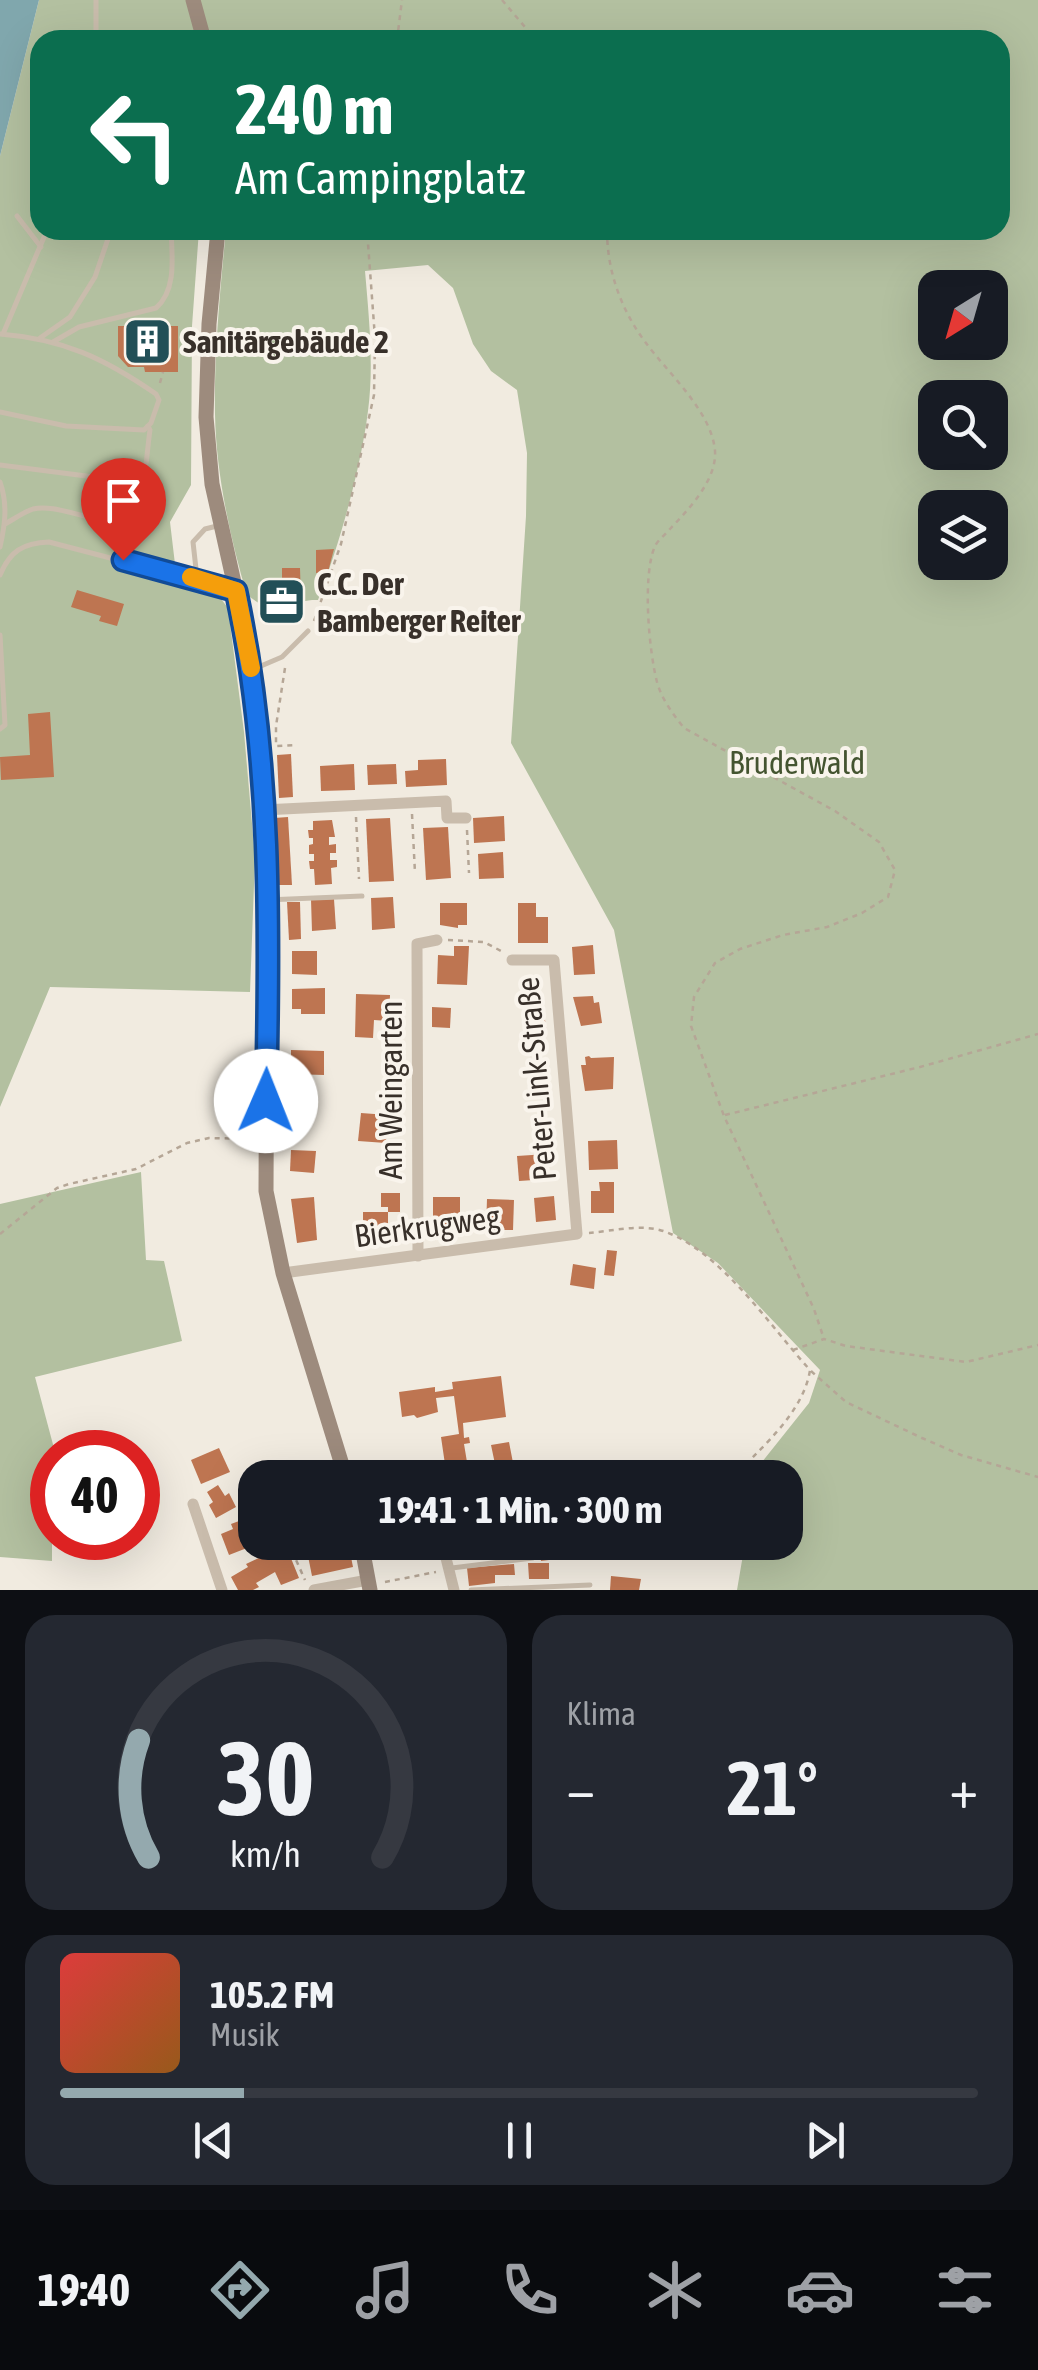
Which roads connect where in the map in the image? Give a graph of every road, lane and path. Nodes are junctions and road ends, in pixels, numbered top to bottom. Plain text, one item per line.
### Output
1 (96, 0) edge
2 (192, 0) edge
3 (402, 0) edge
4 (502, 0) edge
5 (96, 30) edge
6 (201, 30) edge
7 (398, 30) edge
8 (528, 30) edge
9 (17, 216) dead end
10 (30, 234) edge
11 (35, 240) edge
12 (43, 240) edge
13 (108, 240) edge
14 (171, 240) edge
15 (217, 240) edge
16 (368, 240) edge
17 (608, 240) edge
18 (40, 247) junction
19 (2, 334) edge
20 (37, 339) junction
21 (53, 342) junction
22 (163, 372) dead end
23 (160, 383) dead end
24 (0, 412) edge
25 (148, 426) junction
26 (0, 466) edge
27 (0, 482) edge
28 (142, 483) junction
29 (5, 524) junction
30 (221, 526) junction
31 (0, 548) edge
32 (0, 575) edge
33 (197, 578) junction
34 (236, 591) junction
35 (308, 631) joint
36 (0, 635) edge
37 (282, 657) junction
38 (251, 669) junction
39 (0, 729) edge
40 (296, 745) dead end
41 (412, 803) junction
42 (356, 806) junction
43 (262, 810) junction
44 (466, 818) joint
45 (415, 873) dead end
46 (470, 873) dead end
47 (359, 879) dead end
48 (362, 896) dead end
49 (266, 900) junction
50 (437, 940) joint
51 (512, 960) joint
52 (1038, 1034) edge
53 (724, 1116) junction
54 (265, 1140) junction
55 (0, 1234) edge
56 (578, 1234) junction
57 (418, 1256) junction
58 (283, 1273) junction
59 (824, 1339) junction
60 (1038, 1345) edge
61 (792, 1350) junction
62 (810, 1370) junction
63 (752, 1458) dead end
64 (340, 1460) edge
65 (1038, 1476) edge
66 (193, 1504) dead end
67 (297, 1560) edge
68 (364, 1560) edge
69 (447, 1560) edge
70 (518, 1560) edge
71 (449, 1569) junction
72 (369, 1585) edge
73 (590, 1585) dead end
74 (222, 1590) edge
75 (312, 1590) edge
76 (454, 1590) edge
77 (471, 1590) edge

1 - 5 lane
2 - 6 street
3 - 7 path
4 - 8 path
9 - 10 lane
11 - 18 lane
12 - 18 lane
13 - 20 lane
14 - 21 lane
15 - 30 street
16 - 35 path
17 - 53 path
18 - 19 lane
19 - 20 lane
20 - 21 lane
21 - 25 lane
22 - 23 path
24 - 25 lane
25 - 28 lane
26 - 28 lane
27 - 29 lane
28 - 29 lane
29 - 31 lane
30 - 33 lane
30 - 34 street
32 - 33 lane
33 - 34 lane
34 - 38 street
35 - 37 lane
36 - 39 lane
37 - 38 lane
37 - 40 path
38 - 43 street
41 - 42 street
41 - 44 street
41 - 45 path
42 - 43 street
42 - 47 path
43 - 49 street
44 - 46 path
48 - 49 lane
49 - 54 street
50 - 51 path
50 - 57 street, Am Weingarten
51 - 56 street, Peter-Link-Straße
52 - 53 path
53 - 59 path
54 - 55 path
54 - 58 street
56 - 57 street, Bierkrugweg
56 - 61 path
57 - 58 street, Bierkrugweg
58 - 64 street
59 - 60 path
59 - 61 path
61 - 62 path
62 - 63 path
62 - 65 path
66 - 74 street
67 - 75 path
68 - 72 street
69 - 71 street
70 - 71 lane
71 - 72 path
71 - 76 street
72 - 75 street
73 - 77 lane

